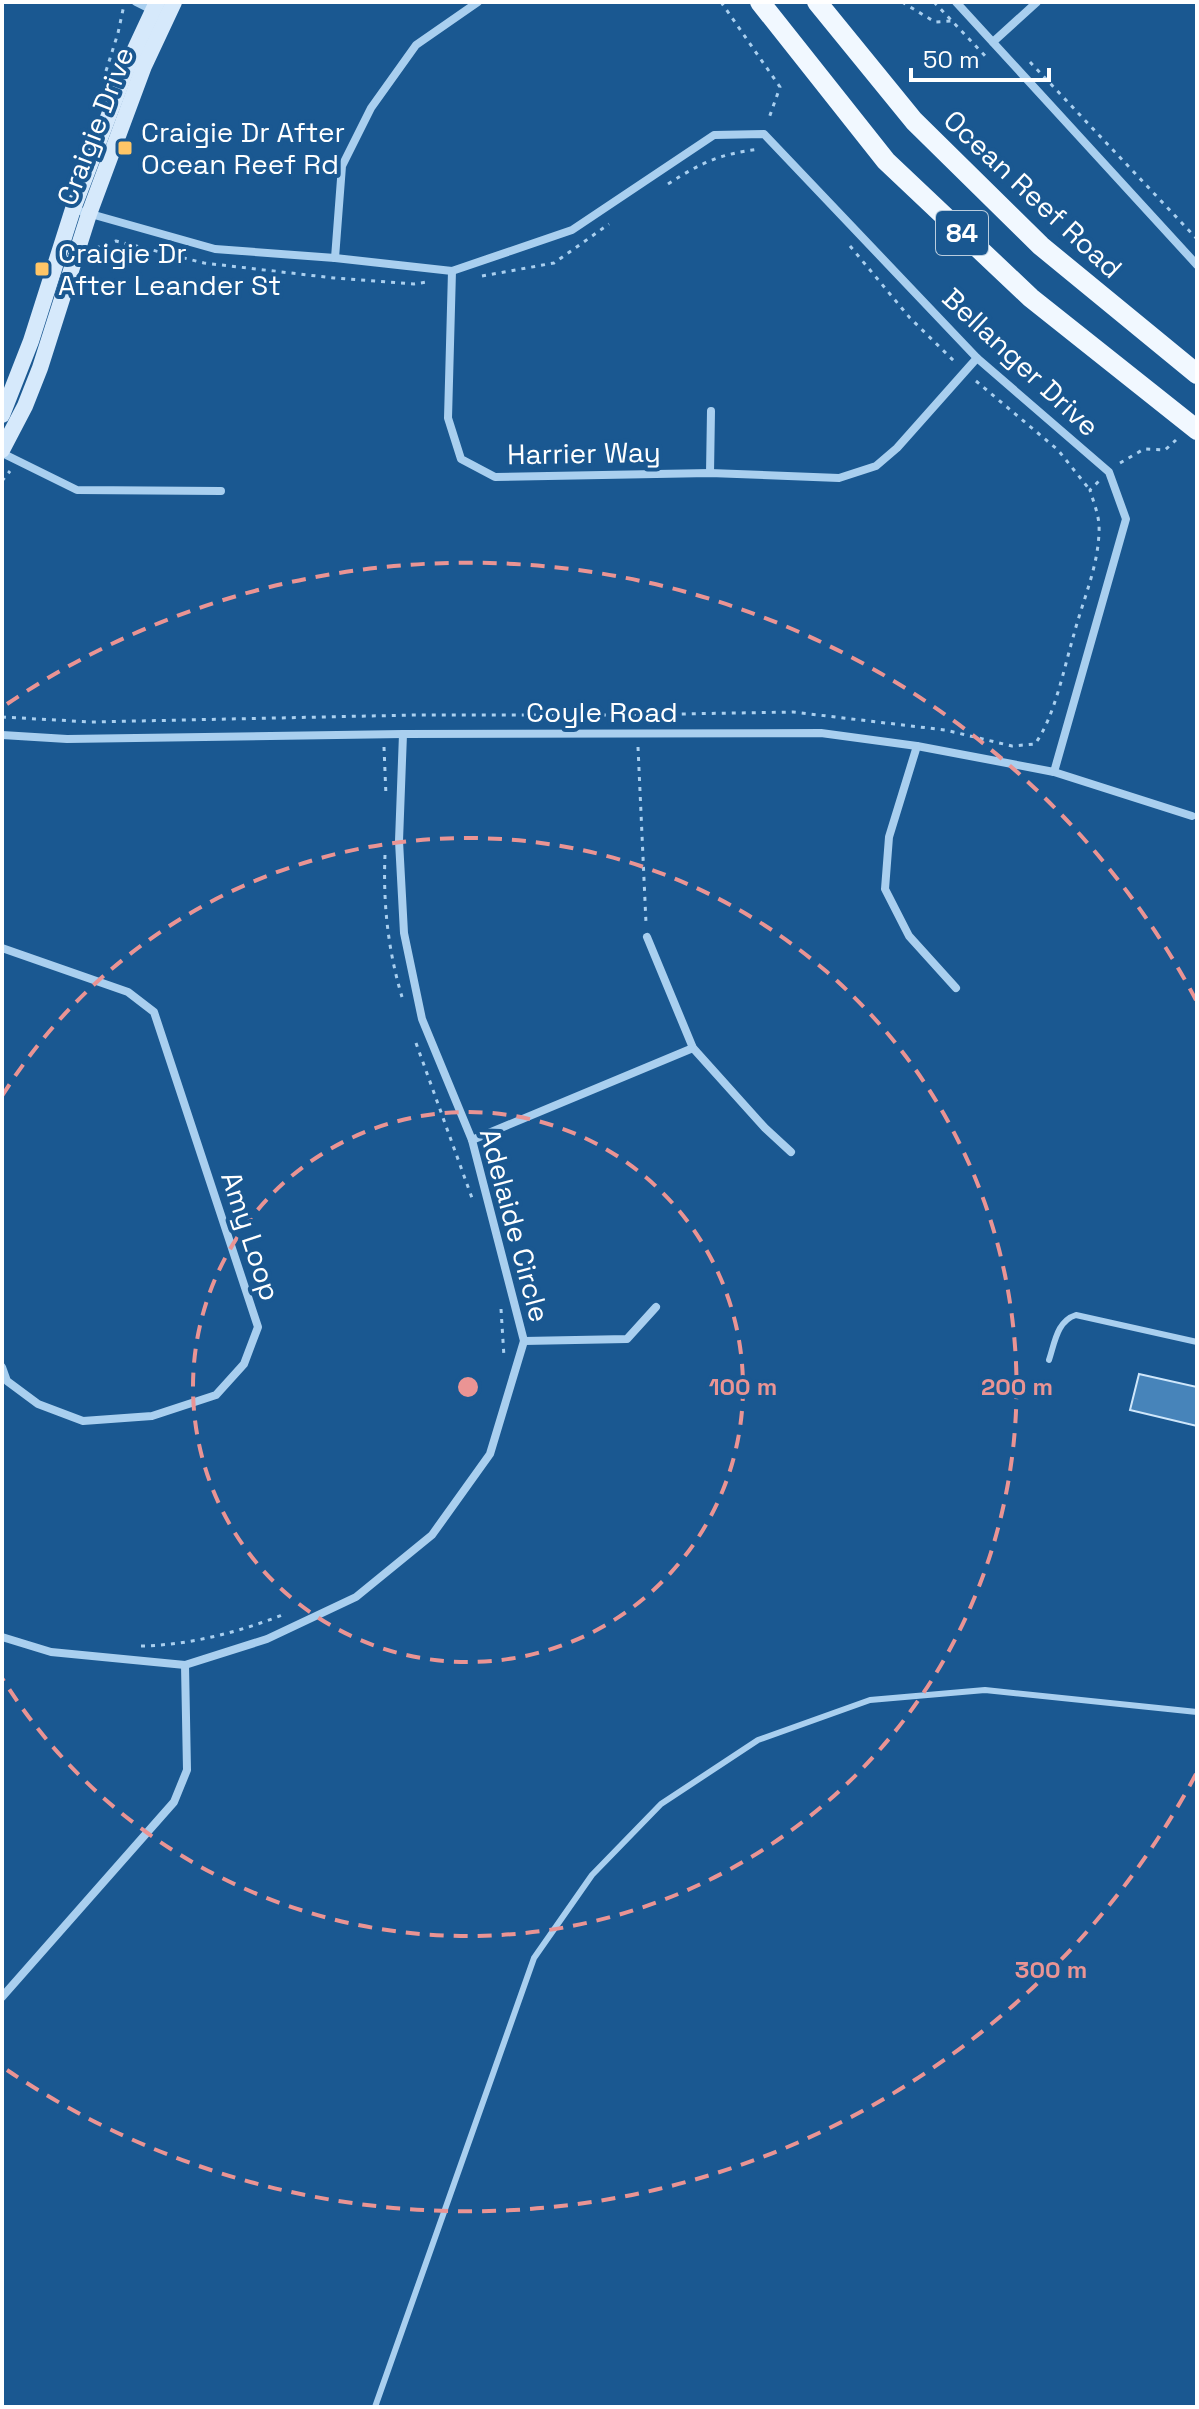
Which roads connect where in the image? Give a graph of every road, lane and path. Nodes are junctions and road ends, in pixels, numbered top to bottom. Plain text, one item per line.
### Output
1 (136, 2) edge
2 (478, 2) edge
3 (721, 2) edge
4 (760, 2) edge
5 (817, 2) edge
6 (902, 2) edge
7 (956, 2) edge
8 (1037, 2) edge
9 (162, 8) edge
10 (952, 21) dead end
11 (993, 42) junction
12 (1019, 72) junction
13 (764, 134) junction
14 (760, 149) dead end
15 (667, 185) dead end
16 (81, 211) junction
17 (615, 219) dead end
18 (1197, 239) edge
19 (95, 248) dead end
20 (335, 258) junction
21 (1197, 265) edge
22 (452, 275) junction
23 (977, 358) junction
24 (1197, 374) edge
25 (711, 411) dead end
26 (2, 415) edge
27 (1192, 437) edge
28 (2, 452) edge
29 (1109, 472) junction
30 (710, 473) junction
31 (221, 491) dead end
32 (382, 715) junction
33 (636, 715) junction
34 (3, 717) edge
35 (2, 723) edge
36 (637, 733) junction
37 (383, 734) junction
38 (403, 734) junction
39 (2, 735) edge
40 (917, 746) junction
41 (1054, 772) junction
42 (387, 808) dead end
43 (1192, 816) dead end
44 (385, 852) dead end
45 (647, 937) joint
46 (2, 948) edge
47 (956, 988) dead end
48 (404, 1004) dead end
49 (413, 1033) dead end
50 (693, 1048) junction
51 (472, 1140) junction
52 (791, 1152) dead end
53 (472, 1198) dead end
54 (500, 1304) dead end
55 (656, 1307) dead end
56 (524, 1341) junction
57 (1197, 1342) edge
58 (1049, 1360) dead end
59 (2, 1367) edge
60 (504, 1367) dead end
61 (294, 1611) dead end
62 (2, 1637) edge
63 (137, 1646) dead end
64 (185, 1665) junction
65 (1197, 1712) edge
66 (2, 1997) edge
67 (375, 2407) edge

1 - 9 street
2 - 20 street
3 - 13 path
4 - 27 main road, 84
5 - 24 main road, Ocean Reef Road / 84
6 - 10 path
7 - 11 street
8 - 11 street
9 - 16 main road, Craigie Drive
11 - 12 street
12 - 18 path
12 - 21 street
13 - 22 street
13 - 23 street, Bellanger Drive
14 - 15 path
16 - 20 street
16 - 26 main road, Craigie Drive
16 - 28 main road, Craigie Drive
17 - 22 path
19 - 22 path
20 - 22 street
22 - 30 street, Harrier Way
23 - 29 street, Bellanger Drive
23 - 30 street, Harrier Way
25 - 30 street
27 - 29 path
28 - 31 street
29 - 33 path
29 - 41 street, Bellanger Drive
32 - 33 path
32 - 34 path
32 - 37 path
33 - 36 path
34 - 35 path
36 - 38 street, Coyle Road
36 - 40 street, Coyle Road
36 - 45 path
37 - 38 street, Coyle Road
37 - 39 street, Coyle Road
37 - 42 path
38 - 51 street, Adelaide Circle
40 - 41 street, Coyle Road
40 - 47 street
41 - 43 street, Coyle Road
44 - 48 path
45 - 50 street
46 - 59 street, Amy Loop
49 - 53 path
50 - 51 street
50 - 52 street
51 - 56 street, Adelaide Circle
54 - 60 path
55 - 56 street
56 - 64 street, Adelaide Circle
57 - 58 lane
61 - 63 path
62 - 64 street, Adelaide Circle
64 - 66 street
65 - 67 lane

